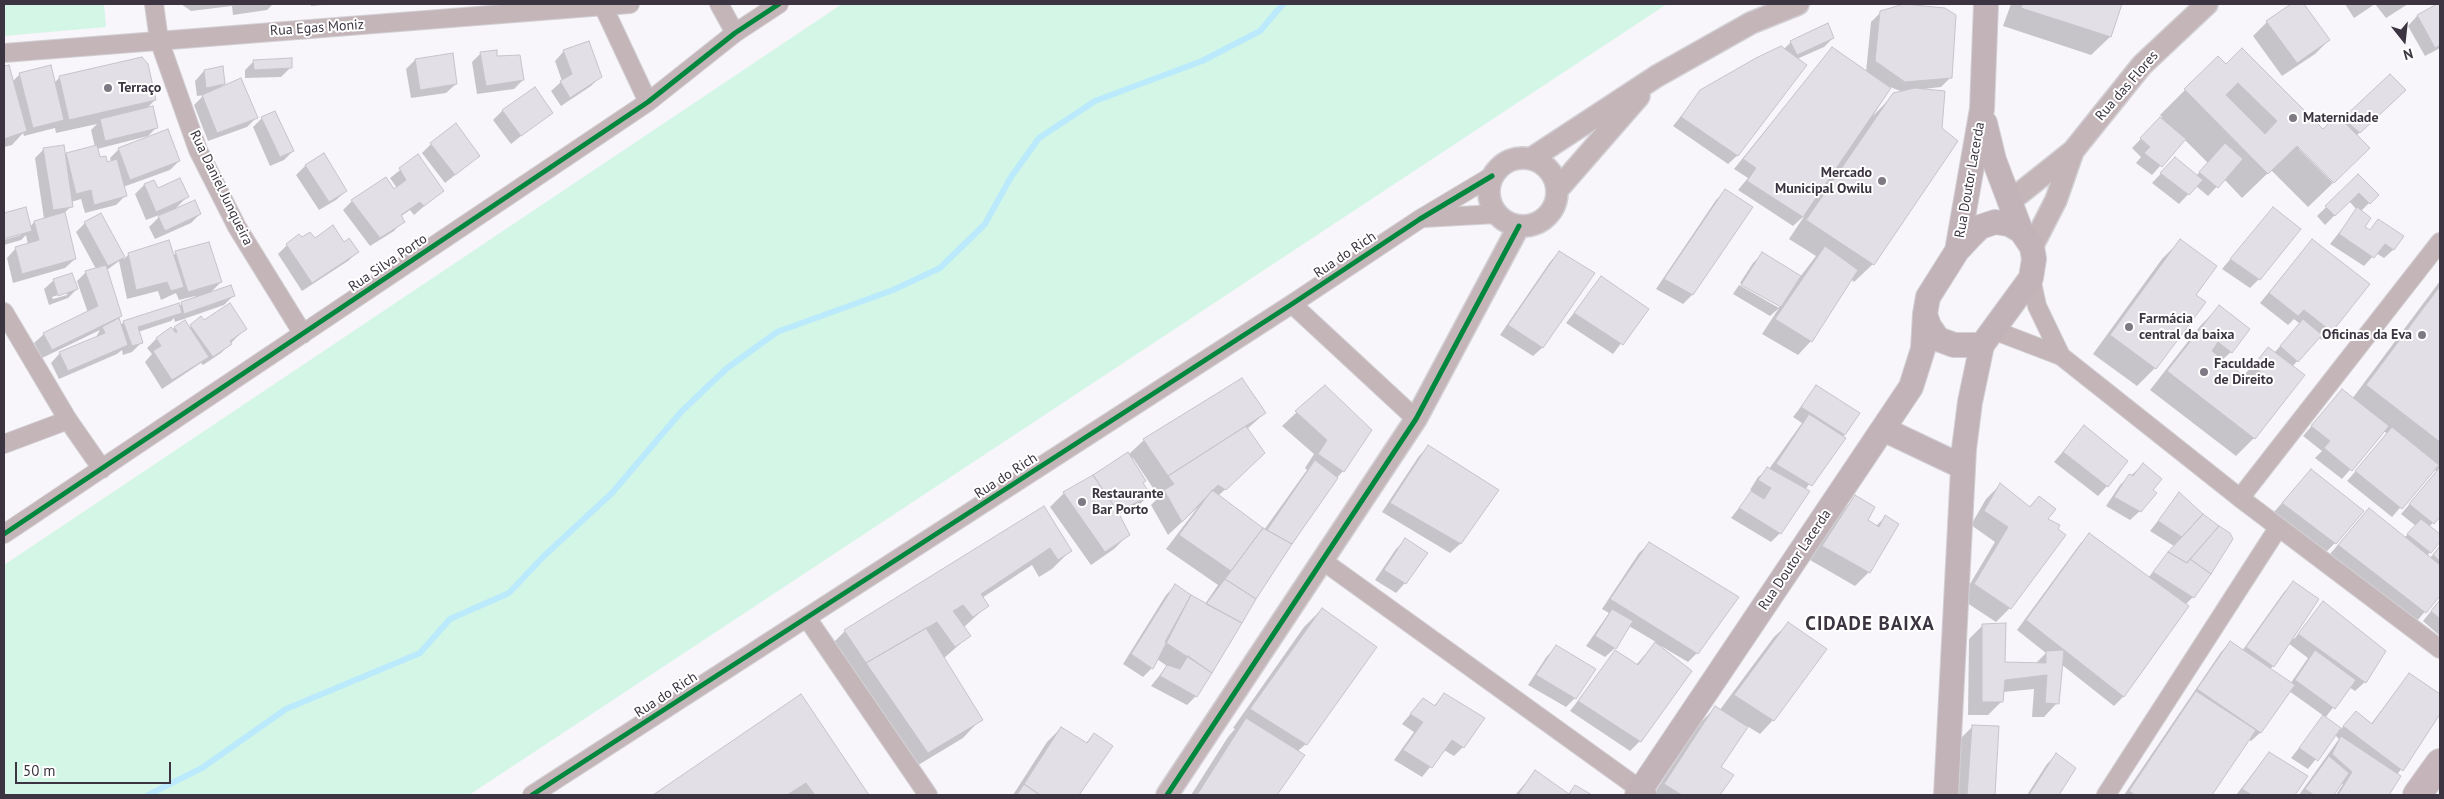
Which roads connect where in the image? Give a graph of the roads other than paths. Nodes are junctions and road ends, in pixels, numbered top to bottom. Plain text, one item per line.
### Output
1 (154, 4) edge
2 (630, 4) edge
3 (719, 4) edge
4 (779, 4) edge
5 (1798, 4) edge
6 (1986, 4) edge
7 (2208, 4) edge
8 (603, 6) junction
9 (735, 33) junction
10 (159, 40) junction
11 (4, 54) edge
12 (1658, 76) junction
13 (648, 102) junction
14 (1982, 109) junction
15 (2073, 151) junction
16 (1532, 158) junction
17 (1492, 176) junction
18 (1558, 189) junction
19 (2009, 202) junction
20 (1496, 214) junction
21 (1420, 218) junction
22 (1519, 226) junction
23 (1980, 227) junction
24 (2026, 239) junction
25 (2440, 242) edge
26 (1957, 251) junction
27 (2031, 278) junction
28 (1292, 304) junction
29 (4, 312) edge
30 (1925, 314) junction
31 (303, 334) junction
32 (1987, 338) junction
33 (2061, 356) junction
34 (1416, 419) junction
35 (68, 420) junction
36 (1884, 429) junction
37 (4, 444) edge
38 (1963, 467) junction
39 (102, 469) junction
40 (2240, 498) junction
41 (2278, 528) junction
42 (4, 534) edge
43 (1323, 561) junction
44 (807, 618) junction
45 (2440, 649) edge
46 (2440, 763) edge
47 (1642, 793) edge
48 (532, 795) edge
49 (928, 795) edge
50 (1167, 795) edge
51 (1946, 795) edge
52 (2106, 795) edge
53 (2417, 795) edge

1 - 10 street, Rua Daniel Junqueira
2 - 8 street, Rua Egas Moniz
3 - 9 street
4 - 9 street, Rua Silva Porto
5 - 12 street
6 - 14 main road, Rua Doutor Lacerda
7 - 15 street, Rua das Flores
8 - 10 street, Rua Egas Moniz
8 - 13 street
9 - 13 street, Rua Silva Porto
10 - 11 street, Rua Egas Moniz
10 - 31 street, Rua Daniel Junqueira
12 - 16 street
12 - 18 street
13 - 31 street, Rua Silva Porto
14 - 19 main road, Rua Doutor Lacerda
14 - 26 main road, Rua Doutor Lacerda
15 - 19 street, Rua das Flores
15 - 24 street, Rua das Flores
16 - 17 street
16 - 18 street
17 - 20 street
17 - 21 street, Rua do Rich
18 - 22 street
19 - 23 main road
19 - 24 main road, Rua Doutor Lacerda
20 - 21 street
20 - 22 street
21 - 28 street, Rua do Rich
22 - 34 street
23 - 24 main road, Rua Doutor Lacerda
23 - 26 main road, Rua Doutor Lacerda
24 - 27 main road
25 - 40 street
26 - 30 main road, Rua Doutor Lacerda
27 - 32 main road
27 - 33 street
28 - 34 street
28 - 44 street, Rua do Rich
29 - 35 street
30 - 32 main road
30 - 36 main road, Rua Doutor Lacerda
31 - 39 street, Rua Silva Porto
32 - 33 street
32 - 38 main road
33 - 40 street
34 - 43 street
35 - 37 street
35 - 39 street
36 - 38 main road
36 - 47 main road, Rua Doutor Lacerda
38 - 51 main road
39 - 42 street, Rua Silva Porto
40 - 41 street
41 - 45 street
41 - 52 street
43 - 47 street
43 - 50 street
44 - 48 street, Rua do Rich
44 - 49 street
46 - 53 main road

